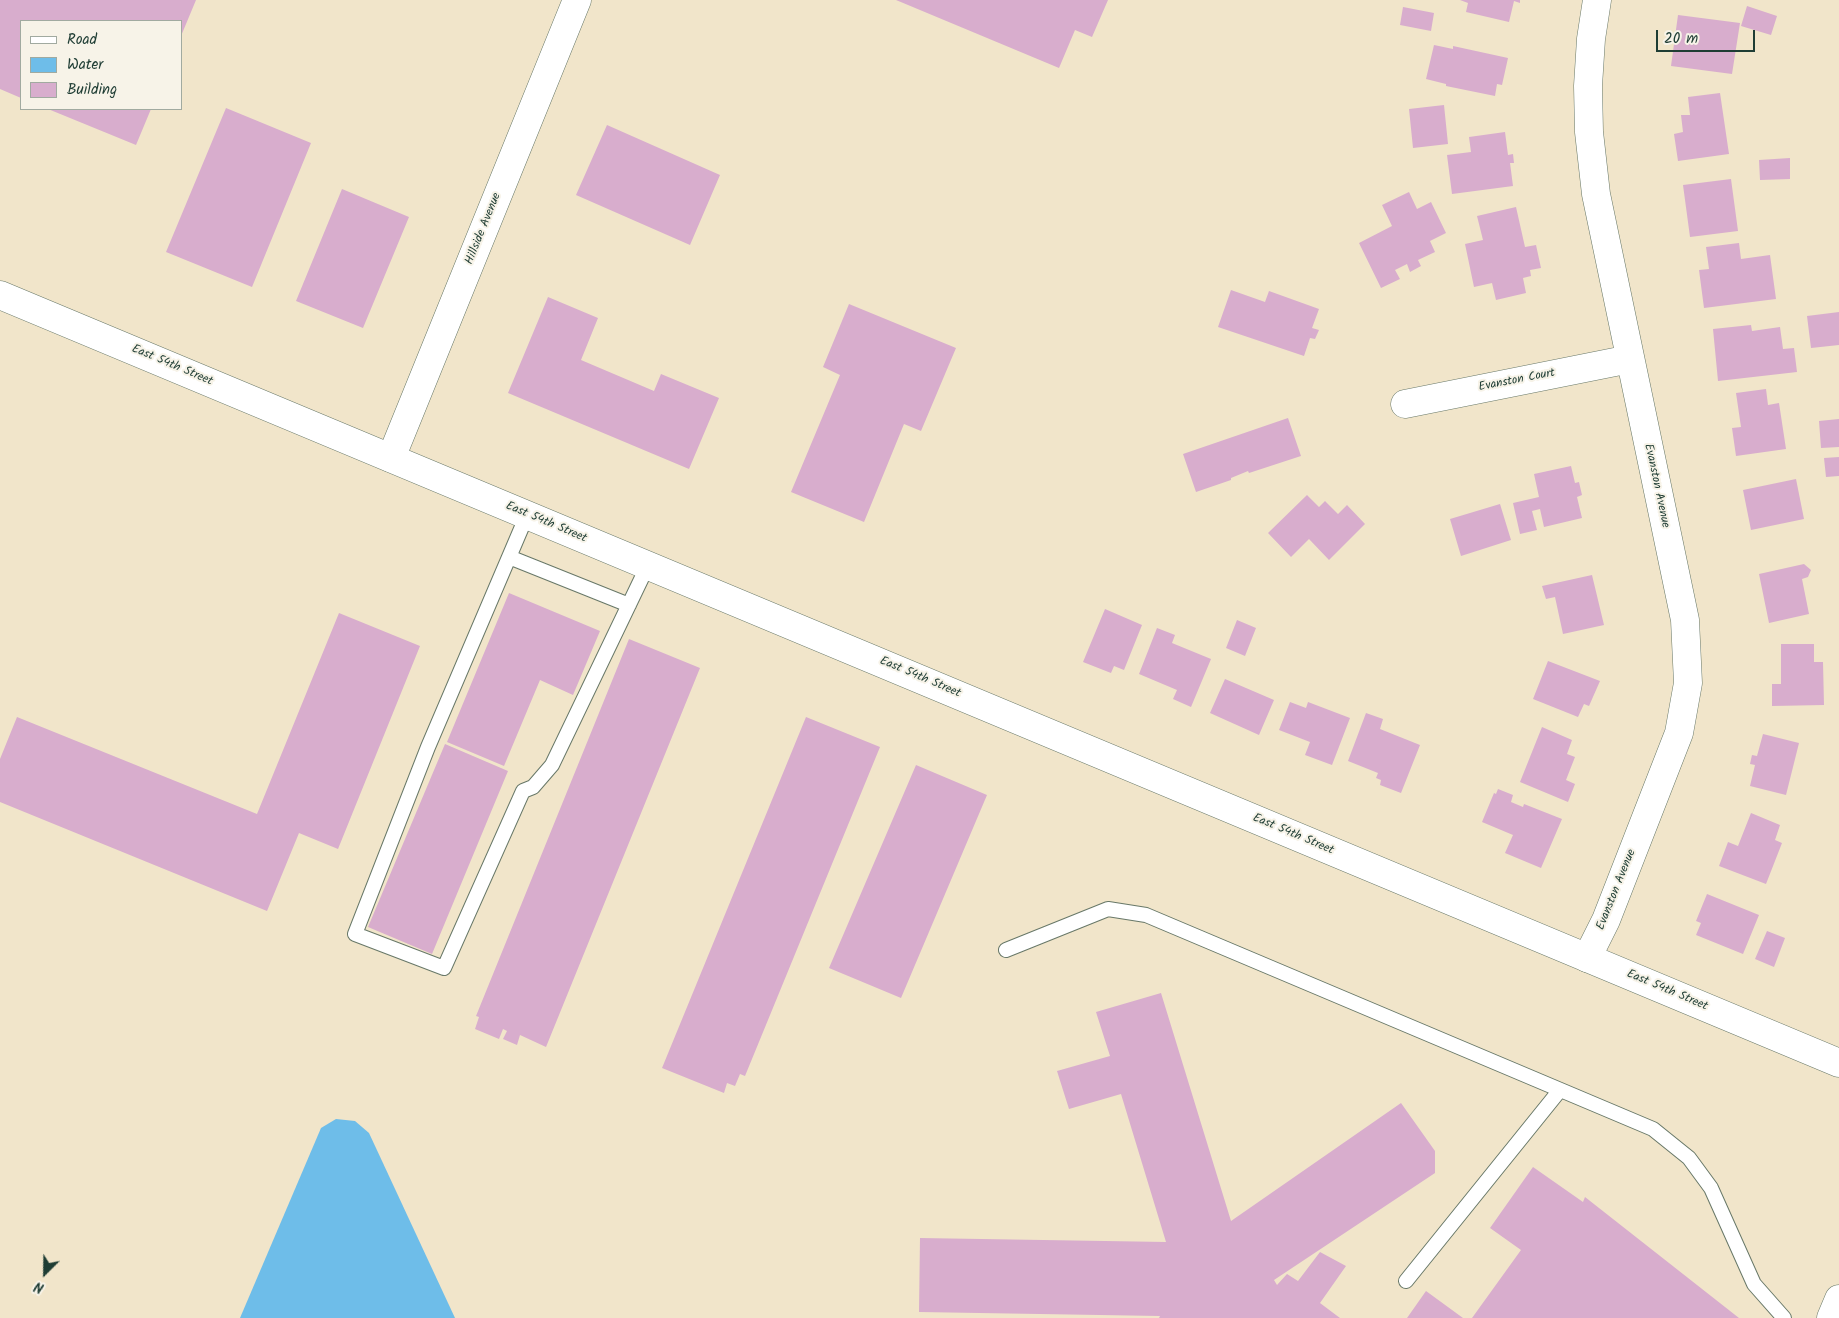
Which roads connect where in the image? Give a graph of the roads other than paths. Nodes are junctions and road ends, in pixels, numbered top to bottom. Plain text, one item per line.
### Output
1 (577, 0) edge
2 (1597, 0) edge
3 (0, 295) edge
4 (1630, 359) junction
5 (1405, 404) dead end
6 (391, 458) junction
7 (527, 515) junction
8 (509, 557) junction
9 (648, 565) junction
10 (628, 605) junction
11 (1006, 950) dead end
12 (1587, 958) junction
13 (1839, 1063) edge
14 (1560, 1090) junction
15 (1406, 1281) dead end
16 (1839, 1299) edge
17 (1784, 1318) edge
18 (1831, 1318) edge

1 - 6 street, Hillside Avenue
2 - 4 street, Evanston Avenue
3 - 6 street, East 54th Street
4 - 5 street, Evanston Court
4 - 12 street, Evanston Avenue
6 - 7 street, East 54th Street
7 - 8 lane
7 - 9 street, East 54th Street
8 - 10 lane
8 - 10 lane
9 - 10 lane
9 - 12 street, East 54th Street
11 - 14 lane
12 - 13 street, East 54th Street
14 - 15 lane
14 - 17 lane
16 - 18 street

